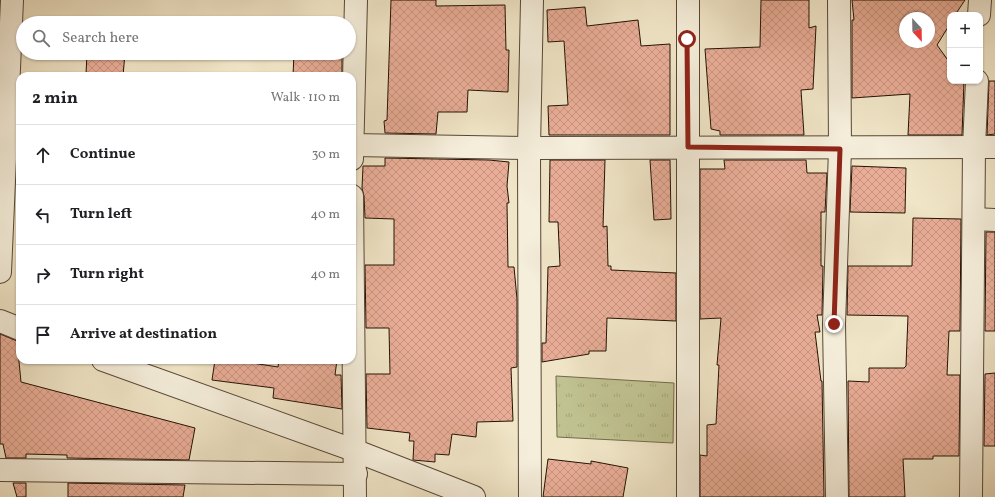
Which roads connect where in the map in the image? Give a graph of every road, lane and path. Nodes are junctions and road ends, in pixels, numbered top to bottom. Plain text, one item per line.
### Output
1 (12, 0) edge
2 (356, 0) edge
3 (532, 0) edge
4 (688, 0) edge
5 (839, 0) edge
6 (980, 0) edge
7 (979, 12) edge
8 (356, 16) edge
9 (354, 60) edge
10 (354, 72) edge
11 (977, 84) edge
12 (5, 86) edge
13 (688, 147) junction
14 (985, 147) edge
15 (529, 148) junction
16 (840, 149) junction
17 (356, 152) edge
18 (984, 220) edge
19 (0, 272) edge
20 (115, 364) edge
21 (354, 364) edge
22 (356, 451) junction
23 (0, 470) edge
24 (356, 474) junction
25 (355, 497) edge
26 (474, 497) edge
27 (530, 497) edge
28 (688, 497) edge
29 (837, 497) edge
30 (971, 497) edge

1 - 12 street
2 - 8 street
3 - 15 street
4 - 13 street
5 - 16 street
6 - 7 street
9 - 10 street
11 - 14 street
12 - 19 street
13 - 15 street
13 - 16 street
13 - 28 street
14 - 16 street
14 - 18 street
15 - 17 street
15 - 27 street
16 - 29 street
18 - 30 street
20 - 22 street
21 - 22 street
22 - 24 street
22 - 26 street
23 - 24 street
24 - 25 street

